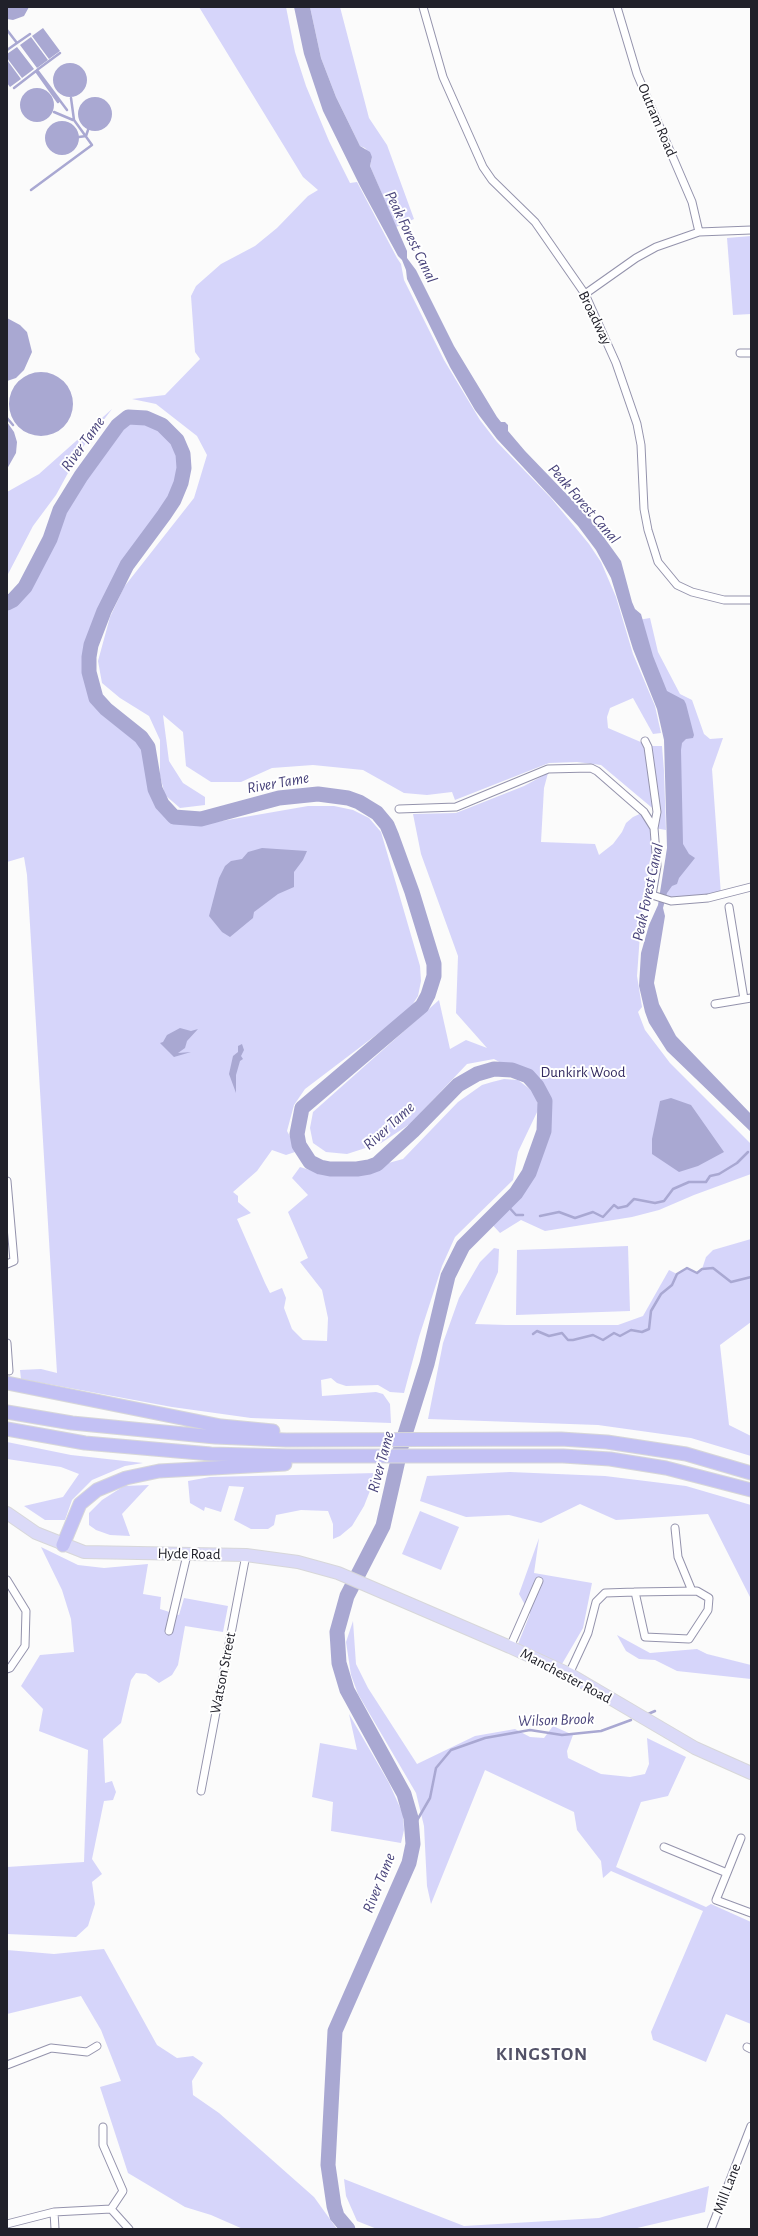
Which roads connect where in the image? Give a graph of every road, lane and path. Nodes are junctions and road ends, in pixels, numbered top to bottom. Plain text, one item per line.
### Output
1 (424, 7) edge
2 (617, 7) edge
3 (751, 230) edge
4 (699, 232) junction
5 (585, 294) junction
6 (740, 353) dead end
7 (751, 353) edge
8 (751, 600) edge
9 (644, 741) dead end
10 (399, 809) dead end
11 (654, 828) junction
12 (751, 888) edge
13 (729, 907) dead end
14 (747, 998) edge
15 (715, 1004) dead end
16 (7, 1181) edge
17 (7, 1191) edge
18 (7, 1264) edge
19 (7, 1343) edge
20 (8, 1377) edge
21 (7, 1412) edge
22 (7, 1429) edge
23 (286, 1436) junction
24 (286, 1460) junction
25 (751, 1473) edge
26 (751, 1490) edge
27 (7, 1513) edge
28 (675, 1528) dead end
29 (63, 1545) junction
30 (246, 1554) junction
31 (186, 1555) junction
32 (7, 1580) edge
33 (539, 1581) dead end
34 (375, 1590) joint
35 (692, 1591) junction
36 (635, 1592) junction
37 (169, 1631) dead end
38 (510, 1647) junction
39 (7, 1669) edge
40 (568, 1674) junction
41 (751, 1773) edge
42 (201, 1791) dead end
43 (740, 1838) dead end
44 (664, 1847) dead end
45 (727, 1873) junction
46 (751, 1912) edge
47 (97, 2046) dead end
48 (7, 2065) edge
49 (751, 2126) edge
50 (103, 2127) dead end
51 (111, 2209) junction
52 (54, 2212) junction
53 (7, 2224) edge
54 (55, 2229) edge
55 (129, 2229) edge
56 (711, 2229) edge

1 - 5 street, Broadway
2 - 4 street, Outram Road
3 - 4 street
4 - 5 street
5 - 8 street, Broadway
6 - 7 street
9 - 11 street
10 - 11 street
11 - 12 street
13 - 14 street
14 - 15 street
16 - 17 street
17 - 18 street
19 - 20 street
20 - 23 highway
21 - 23 highway
22 - 24 highway
23 - 25 highway
24 - 26 highway
24 - 29 highway
27 - 29 main road, Hyde Road
28 - 35 street
29 - 31 main road, Hyde Road
30 - 31 main road, Hyde Road
30 - 34 main road, Hyde Road
30 - 42 street, Watson Street
31 - 37 street
32 - 39 street
33 - 38 street
34 - 38 main road, Manchester Road
35 - 36 street
35 - 36 street
36 - 40 street
38 - 40 main road, Manchester Road
40 - 41 main road, Manchester Road
43 - 45 street
44 - 45 street
45 - 46 street
47 - 48 street
49 - 56 street, Mill Lane
50 - 51 street
51 - 52 street
51 - 55 street
52 - 53 street
52 - 54 street

